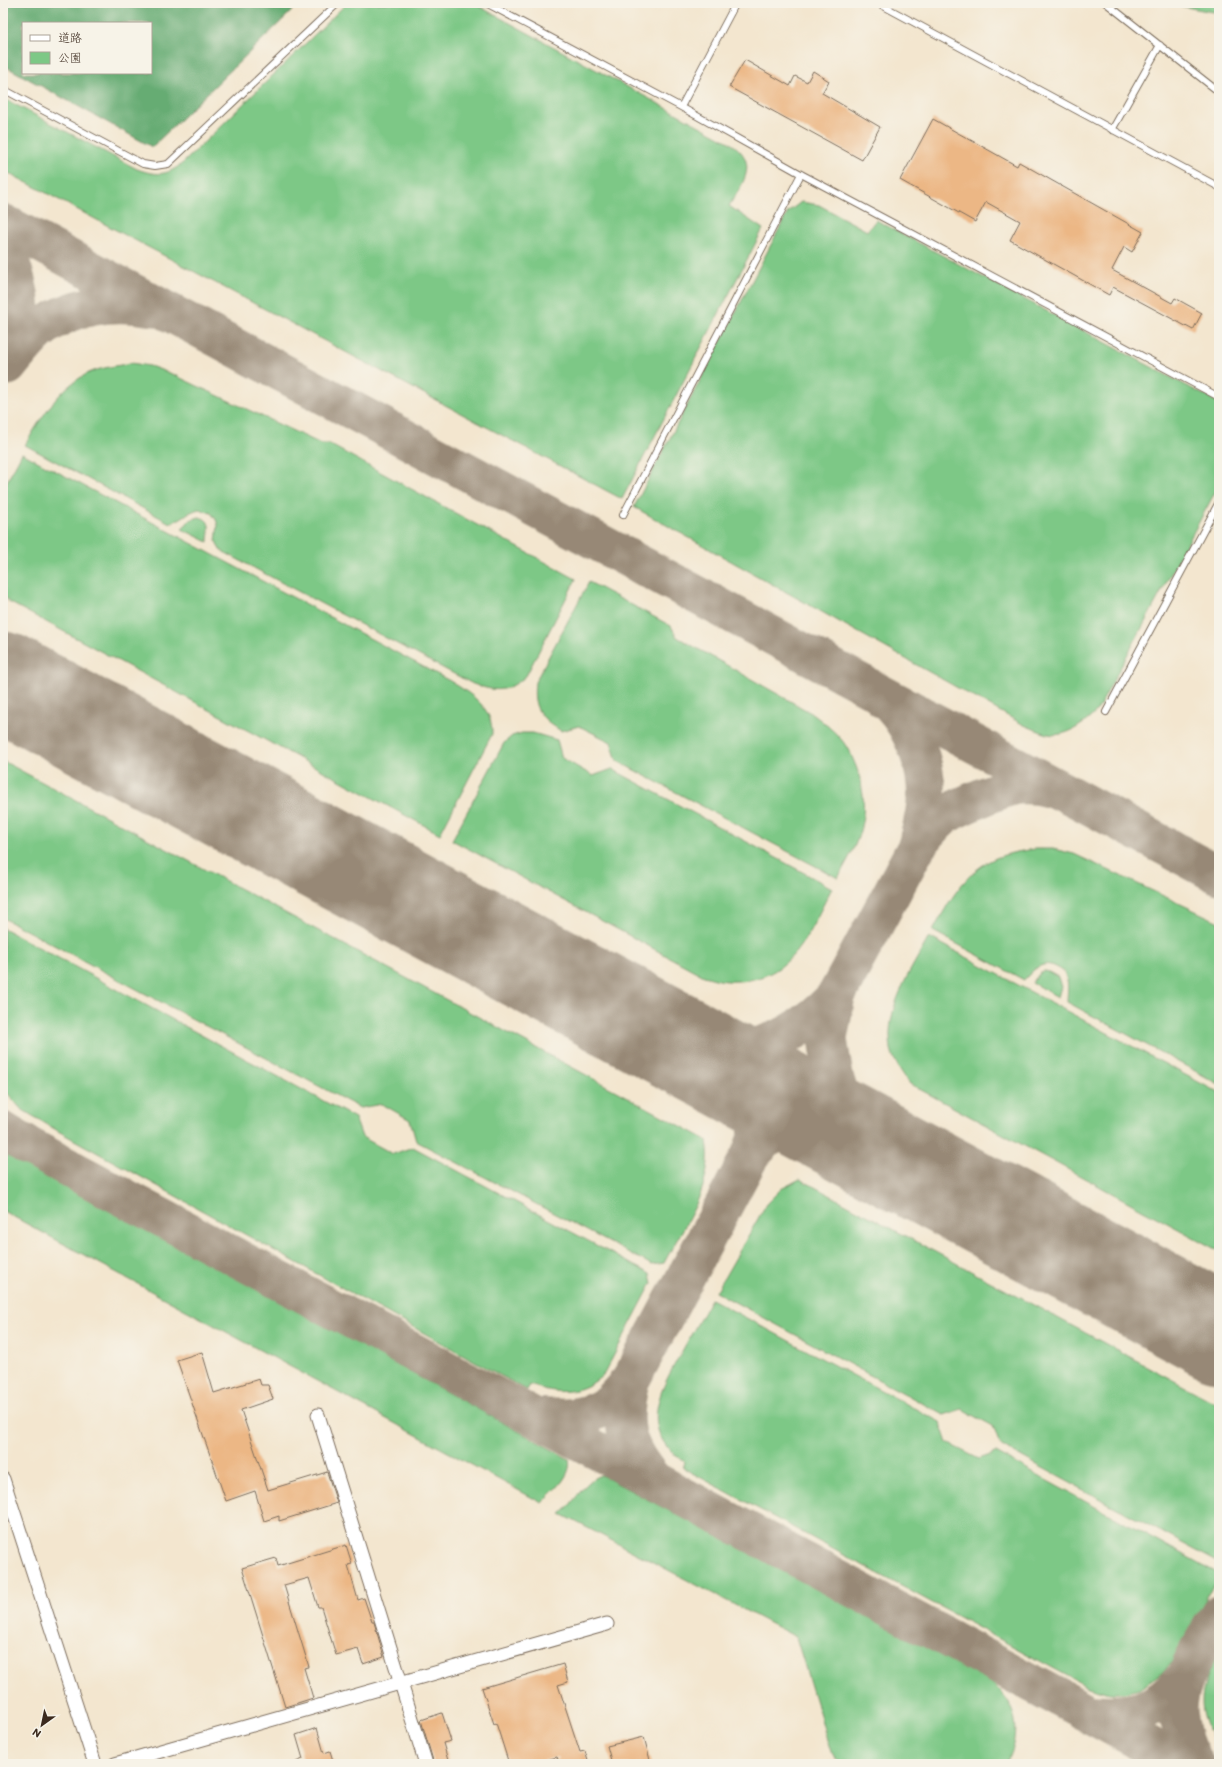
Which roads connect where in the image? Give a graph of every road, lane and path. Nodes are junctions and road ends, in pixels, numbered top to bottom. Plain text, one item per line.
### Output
1 (338, 3) edge
2 (486, 3) edge
3 (736, 3) edge
4 (878, 3) edge
5 (1106, 3) edge
6 (1160, 45) junction
7 (3, 89) edge
8 (1219, 92) edge
9 (681, 107) junction
10 (1112, 130) junction
11 (801, 174) junction
12 (1219, 187) edge
13 (1219, 397) edge
14 (1219, 502) edge
15 (623, 515) dead end
16 (1106, 712) dead end
17 (318, 1416) dead end
18 (3, 1478) edge
19 (607, 1624) dead end
20 (401, 1683) junction
21 (95, 1764) edge
22 (115, 1764) edge
23 (426, 1764) edge

1 - 7 lane
2 - 9 lane
3 - 9 lane
4 - 10 lane
5 - 6 lane
6 - 8 lane
6 - 10 lane
9 - 11 lane
10 - 12 lane
11 - 13 lane
11 - 15 lane
14 - 16 lane
17 - 20 street
18 - 21 street
19 - 20 street
20 - 22 street
20 - 23 street

